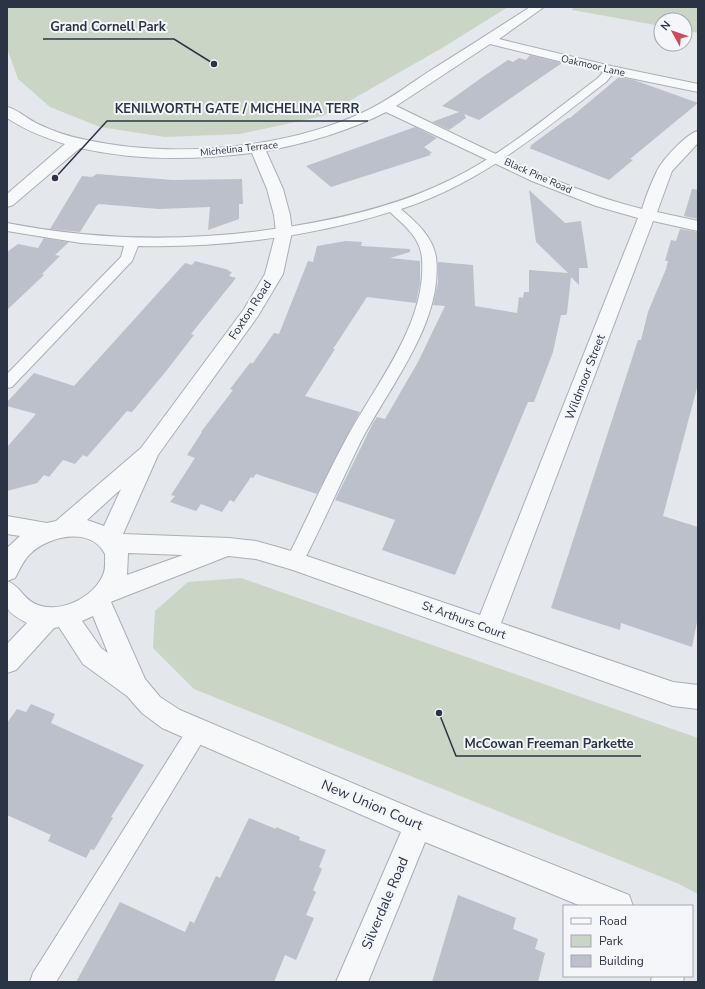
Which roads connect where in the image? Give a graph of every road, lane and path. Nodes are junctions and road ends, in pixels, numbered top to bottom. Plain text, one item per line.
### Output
1 (538, 7) edge
2 (489, 40) junction
3 (611, 70) junction
4 (698, 88) edge
5 (386, 106) junction
6 (7, 111) edge
7 (698, 135) edge
8 (76, 143) junction
9 (257, 148) junction
10 (497, 158) junction
11 (7, 202) edge
12 (393, 208) junction
13 (648, 215) junction
14 (7, 226) edge
15 (698, 226) edge
16 (284, 232) junction
17 (132, 243) junction
18 (7, 383) edge
19 (149, 452) junction
20 (7, 525) edge
21 (55, 530) junction
22 (110, 542) junction
23 (229, 547) junction
24 (294, 561) junction
25 (7, 571) edge
26 (7, 591) edge
27 (102, 597) junction
28 (56, 617) junction
29 (487, 628) junction
30 (7, 662) edge
31 (136, 688) junction
32 (698, 697) edge
33 (196, 732) junction
34 (418, 825) junction
35 (616, 905) edge
36 (42, 982) edge
37 (352, 982) edge

1 - 2 street, Michelina Terrace
2 - 3 street, Oakmoor Lane
2 - 5 street, Michelina Terrace
3 - 4 street, Oakmoor Lane
3 - 10 lane
5 - 9 street, Michelina Terrace
5 - 10 street, Black Pine Road
6 - 8 street, Michelina Terrace
7 - 13 street, Wildmoor Street
8 - 9 street, Michelina Terrace
8 - 11 street
9 - 16 street, Foxton Road
10 - 12 lane
10 - 13 street, Black Pine Road
12 - 16 lane
12 - 24 lane
13 - 15 street, Black Pine Road
13 - 29 street, Wildmoor Street
14 - 17 lane
16 - 17 lane
16 - 19 street, Foxton Road
17 - 18 lane
19 - 21 street, Foxton Road
19 - 22 street, Foxton Road
20 - 21 street
21 - 22 street
21 - 25 street, Foxton Road
22 - 23 street, St Arthurs Court
22 - 27 street
23 - 24 street, St Arthurs Court
23 - 27 street, St Arthurs Court
24 - 29 street, St Arthurs Court
26 - 28 street
27 - 28 street, St Arthurs Court
27 - 31 street, New Union Court
28 - 30 street
28 - 31 street, New Union Court
29 - 32 street, St Arthurs Court
31 - 33 street, New Union Court
33 - 34 street, New Union Court
33 - 36 lane
34 - 35 street, New Union Court
34 - 37 street, Silverdale Road

